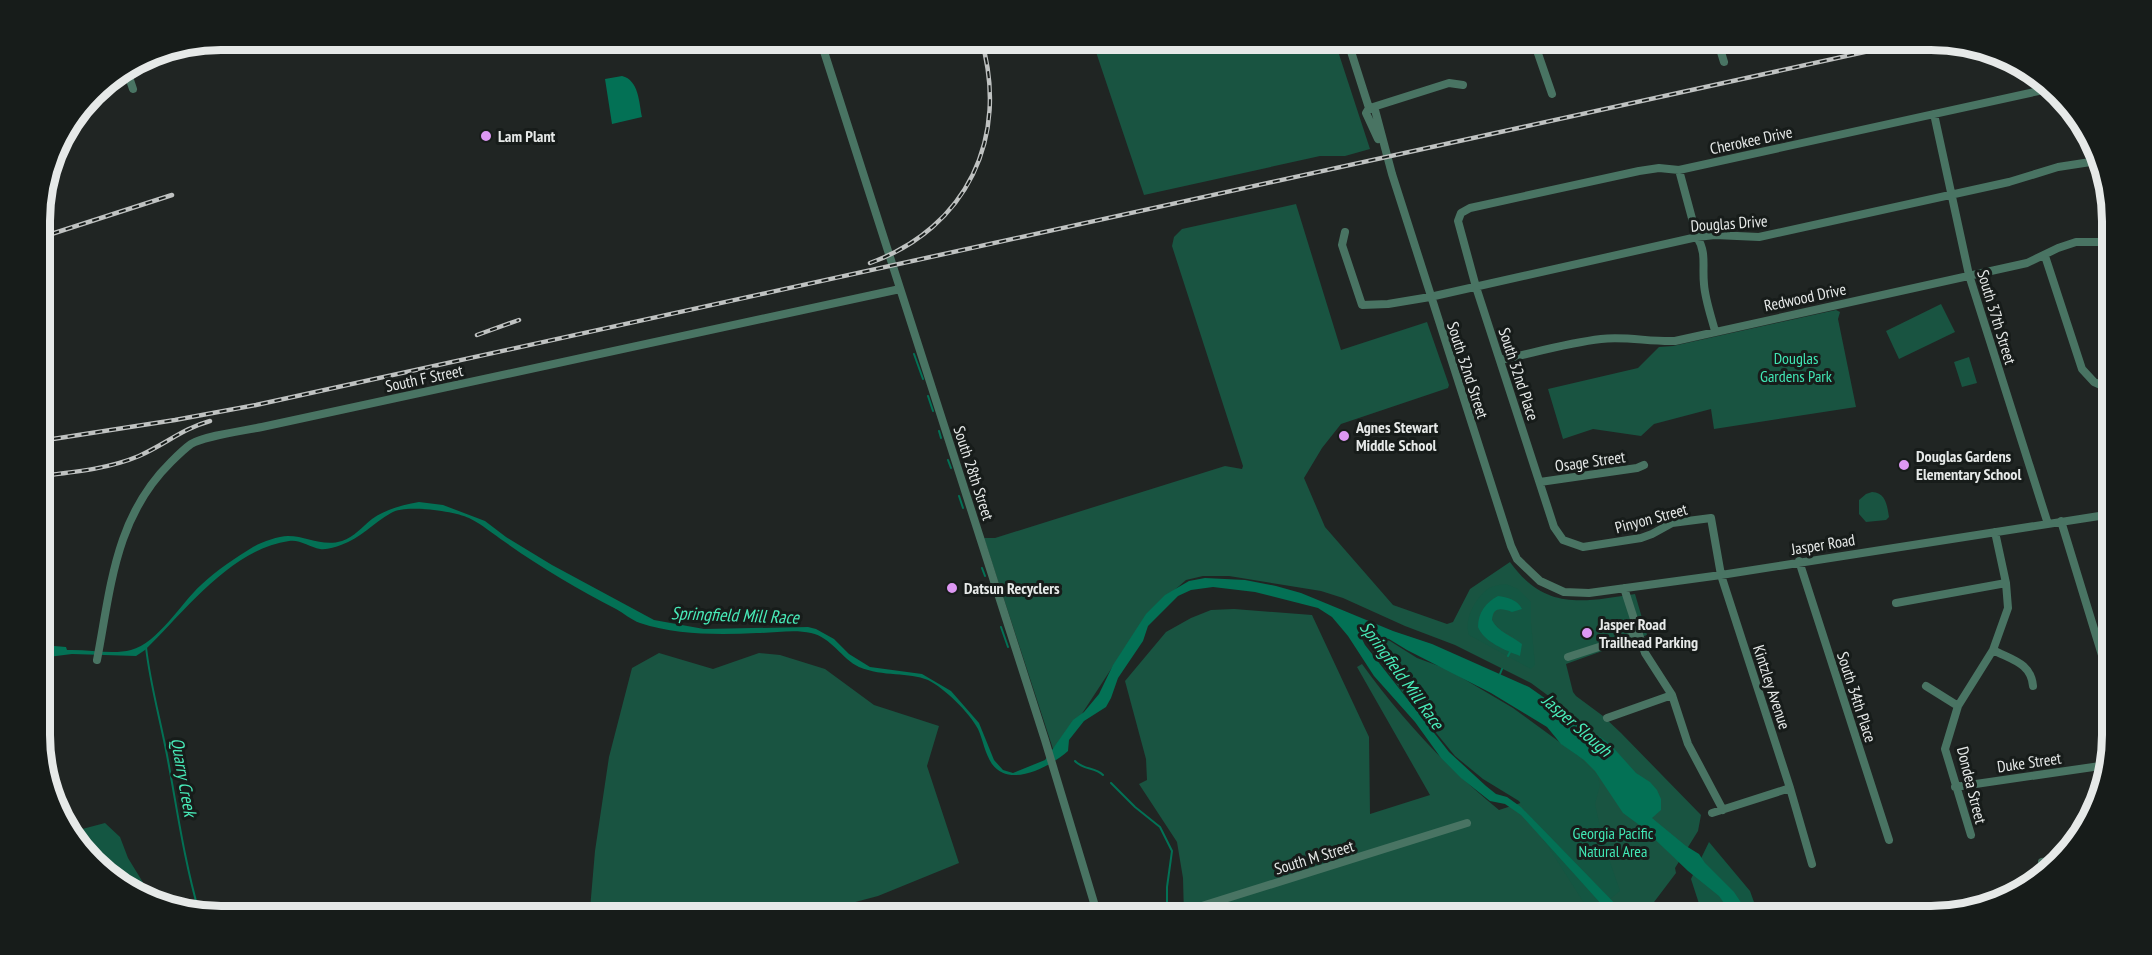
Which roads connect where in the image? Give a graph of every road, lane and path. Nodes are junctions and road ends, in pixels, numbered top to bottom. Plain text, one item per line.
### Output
1 (824, 50) edge
2 (1351, 50) edge
3 (1537, 50) edge
4 (1720, 50) edge
5 (1724, 62) dead end
6 (129, 76) edge
7 (1463, 85) dead end
8 (133, 89) dead end
9 (2042, 90) edge
10 (1552, 94) dead end
11 (1369, 108) junction
12 (1934, 114) junction
13 (2092, 162) edge
14 (1679, 170) junction
15 (1950, 194) junction
16 (1461, 213) joint
17 (1345, 232) dead end
18 (1697, 237) junction
19 (2102, 242) edge
20 (2045, 256) junction
21 (1968, 275) junction
22 (1476, 286) junction
23 (900, 289) junction
24 (1430, 297) junction
25 (1715, 331) junction
26 (1500, 360) junction
27 (2102, 386) edge
28 (1644, 465) dead end
29 (1540, 482) junction
30 (2102, 515) edge
31 (1711, 518) joint
32 (2061, 521) junction
33 (2048, 524) junction
34 (1995, 532) junction
35 (1563, 540) joint
36 (1799, 561) junction
37 (1721, 575) junction
38 (1540, 581) joint
39 (2006, 584) junction
40 (1624, 588) junction
41 (1896, 603) dead end
42 (1639, 634) junction
43 (1993, 651) junction
44 (2102, 655) edge
45 (1568, 657) dead end
46 (97, 660) dead end
47 (1926, 686) dead end
48 (2033, 686) dead end
49 (1672, 695) junction
50 (1958, 706) junction
51 (1607, 718) dead end
52 (2099, 766) edge
53 (1955, 787) junction
54 (1790, 788) junction
55 (1723, 810) junction
56 (1712, 813) dead end
57 (1467, 823) dead end
58 (1971, 835) dead end
59 (1889, 840) dead end
60 (2042, 862) dead end
61 (2045, 862) edge
62 (1812, 864) dead end
63 (1095, 905) edge
64 (1204, 905) edge

1 - 23 street, South 28th Street
2 - 11 street, South 32nd Street
3 - 10 street
4 - 5 street
6 - 8 street
7 - 11 street
9 - 12 street, Cherokee Drive
11 - 24 street, South 32nd Street
12 - 14 street, Cherokee Drive
12 - 15 street, South 37th Street
13 - 15 street, Douglas Drive
14 - 16 street, Cherokee Drive
14 - 18 street
15 - 18 street, Douglas Drive
15 - 21 street, South 37th Street
16 - 22 street, South 32nd Place
17 - 24 street, Douglas Drive
18 - 22 street, Douglas Drive
18 - 25 street
19 - 20 street, Redwood Drive
20 - 21 street, Redwood Drive
20 - 27 street
21 - 25 street, Redwood Drive
21 - 33 street, South 37th Street
22 - 24 street, Douglas Drive
22 - 26 street, South 32nd Place
23 - 46 street, South F Street
23 - 63 street, South 28th Street
24 - 38 street, South 32nd Street
25 - 26 street, Redwood Drive
26 - 29 street, South 32nd Place
28 - 29 street, Osage Street
29 - 35 street, South 32nd Place
30 - 32 street, Jasper Road
31 - 35 street, Pinyon Street
31 - 37 street, Kintzley Avenue
32 - 33 street, Jasper Road
32 - 44 street
33 - 34 street, Jasper Road
34 - 36 street, Jasper Road
34 - 39 street, Dondea Street
36 - 37 street, Jasper Road
36 - 59 street, South 34th Place
37 - 40 street, Jasper Road
37 - 54 street, Kintzley Avenue
38 - 40 street, Jasper Road
39 - 41 street
39 - 43 street, Dondea Street
40 - 42 street
42 - 45 street
42 - 49 street
43 - 48 street
43 - 50 street, Dondea Street
47 - 50 street
49 - 51 street
49 - 55 street
50 - 53 street, Dondea Street
52 - 53 street, Duke Street
53 - 58 street, Dondea Street
54 - 55 street
54 - 62 street, Kintzley Avenue
55 - 56 street
57 - 64 street, South M Street
60 - 61 street

